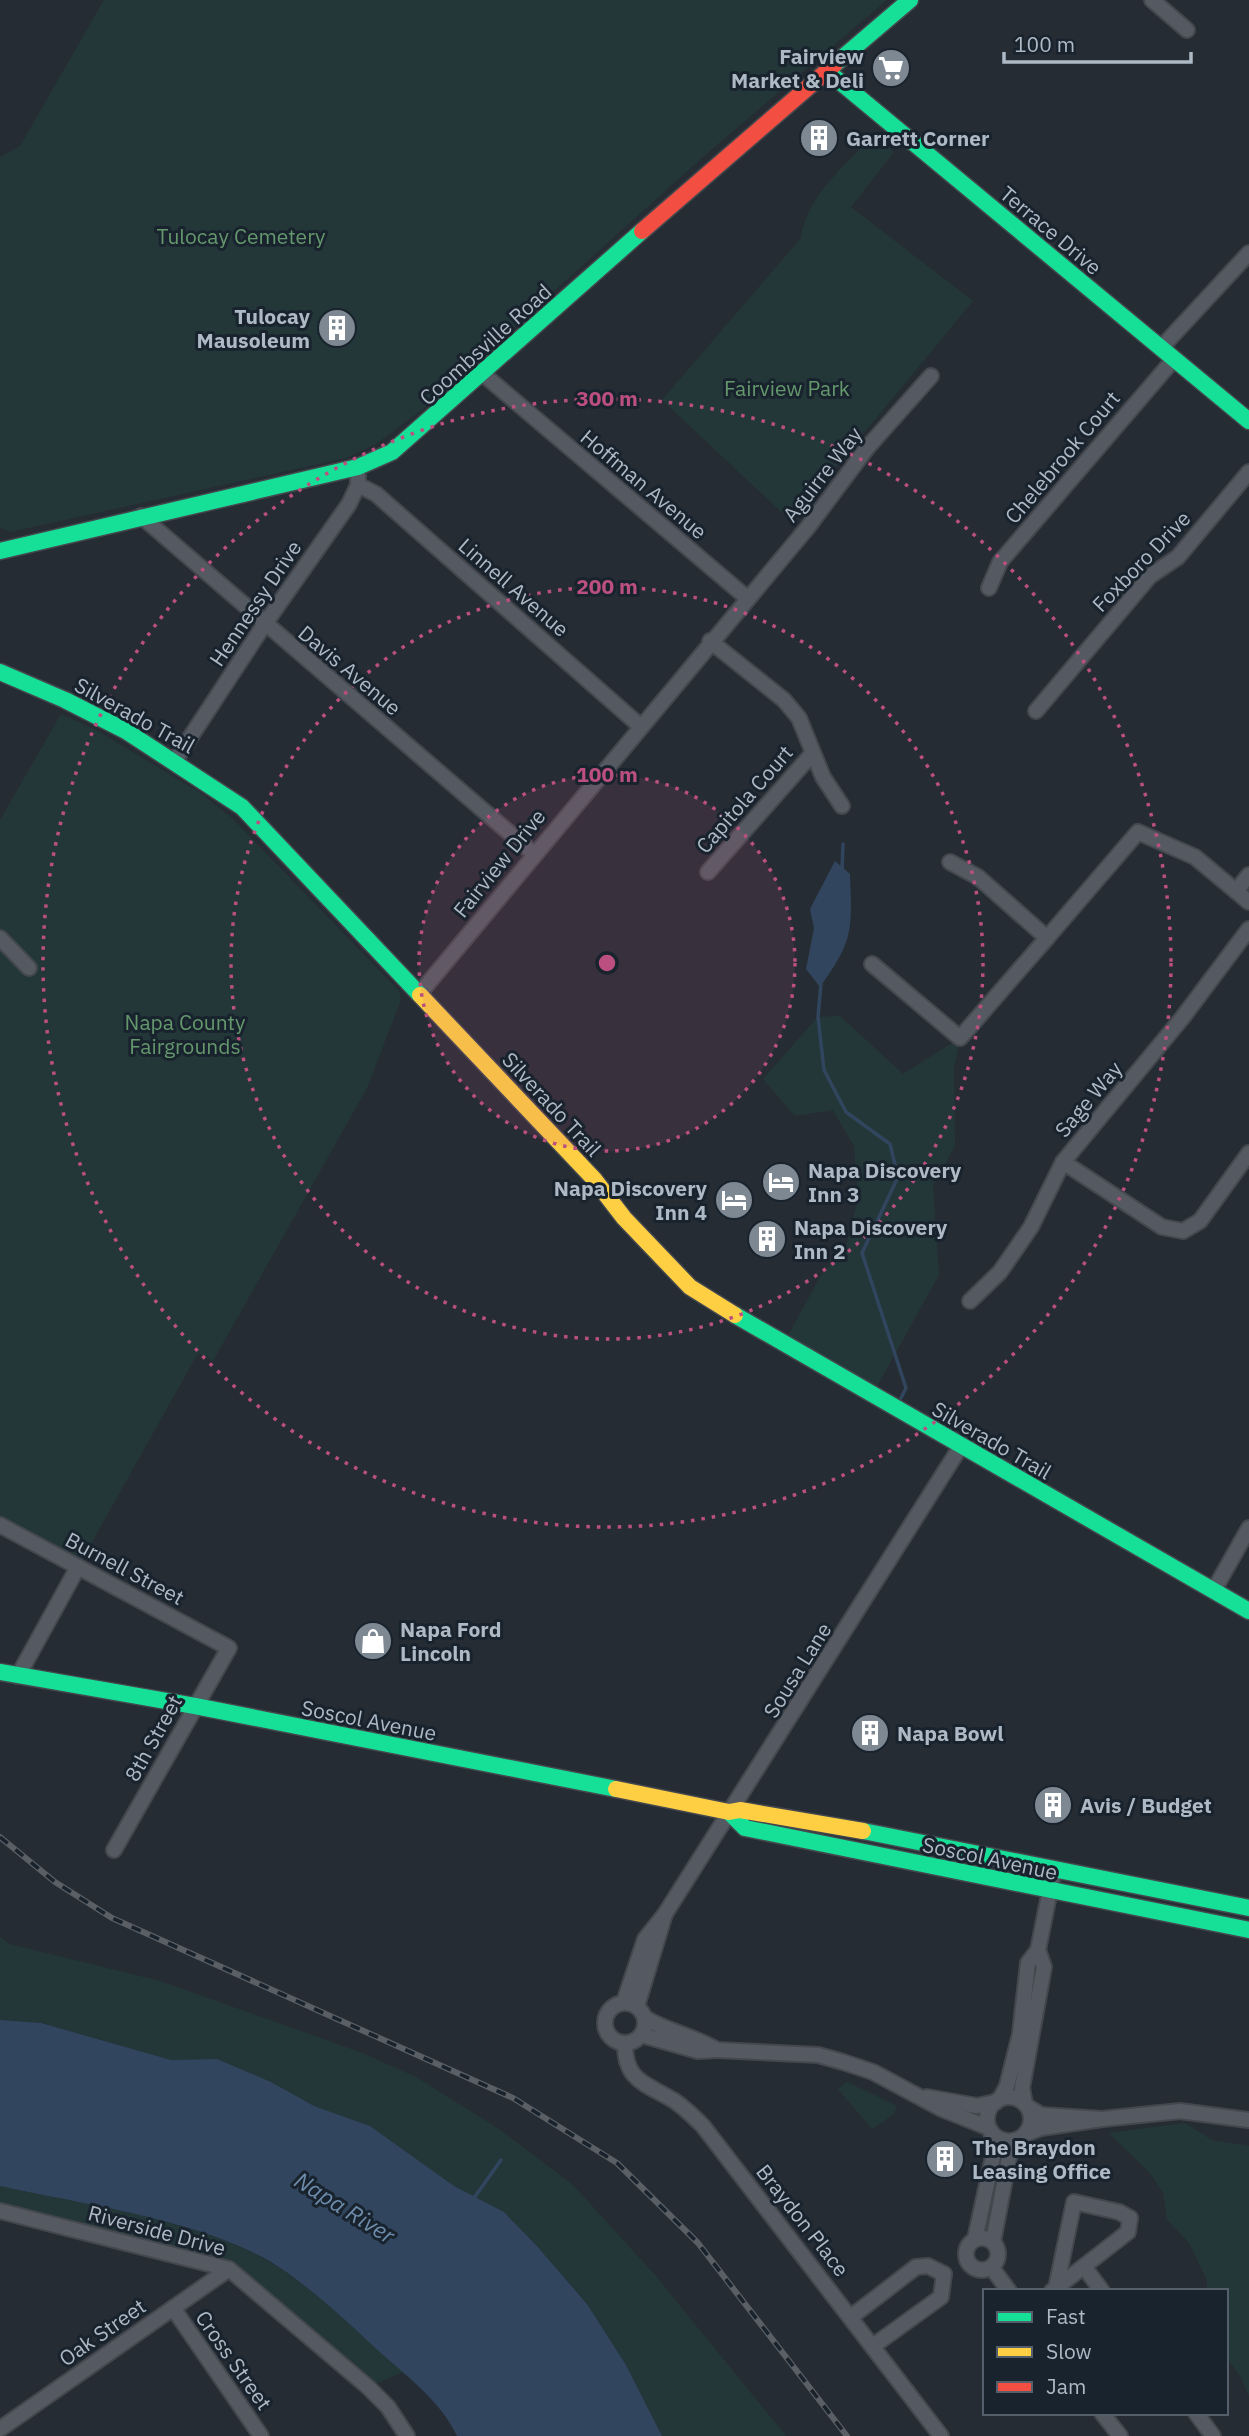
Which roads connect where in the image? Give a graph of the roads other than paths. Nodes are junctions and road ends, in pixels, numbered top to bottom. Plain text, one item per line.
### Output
1 (910, 0) edge
2 (1152, 0) edge
3 (1187, 30) dead end
4 (827, 71) junction
5 (1249, 253) edge
6 (1161, 348) junction
7 (1174, 359) junction
8 (483, 374) junction
9 (931, 376) dead end
10 (1249, 421) edge
11 (358, 467) junction
12 (1249, 472) edge
13 (358, 485) junction
14 (141, 516) junction
15 (0, 551) edge
16 (989, 588) dead end
17 (747, 598) junction
18 (264, 625) junction
19 (710, 641) junction
20 (0, 672) edge
21 (1037, 711) dead end
22 (639, 725) junction
23 (812, 754) junction
24 (176, 759) junction
25 (842, 806) dead end
26 (534, 853) junction
27 (950, 862) dead end
28 (708, 872) dead end
29 (1249, 875) edge
30 (1236, 891) junction
31 (1249, 902) edge
32 (1249, 929) edge
33 (0, 938) edge
34 (1047, 938) junction
35 (872, 964) dead end
36 (29, 968) dead end
37 (420, 993) junction
38 (1249, 1153) edge
39 (1063, 1162) junction
40 (970, 1301) dead end
41 (961, 1446) junction
42 (0, 1525) edge
43 (1249, 1528) edge
44 (78, 1567) junction
45 (1214, 1590) junction
46 (1249, 1611) edge
47 (229, 1648) joint
48 (0, 1672) edge
49 (18, 1676) junction
50 (195, 1706) junction
51 (729, 1812) junction
52 (114, 1850) dead end
53 (1054, 1870) junction
54 (1049, 1891) junction
55 (1249, 1908) edge
56 (1249, 1930) edge
57 (1038, 1950) junction
58 (635, 2009) junction
59 (642, 2035) junction
60 (625, 2043) junction
61 (717, 2050) junction
62 (922, 2096) junction
63 (998, 2100) junction
64 (1027, 2106) junction
65 (1102, 2119) junction
66 (1249, 2120) edge
67 (990, 2130) junction
68 (1022, 2137) junction
69 (0, 2211) edge
70 (975, 2239) junction
71 (993, 2242) junction
72 (967, 2261) junction
73 (992, 2268) junction
74 (1085, 2268) junction
75 (229, 2269) junction
76 (944, 2274) junction
77 (1008, 2289) edge
78 (1054, 2289) edge
79 (1101, 2289) edge
80 (173, 2308) junction
81 (851, 2317) junction
82 (873, 2346) junction
83 (1103, 2415) edge
84 (1197, 2415) edge
85 (3, 2429) edge
86 (261, 2436) edge
87 (407, 2436) edge
88 (941, 2436) edge
89 (1119, 2436) edge
90 (1213, 2436) edge

1 - 4 main road, Coombsville Road
2 - 3 street
4 - 6 main road, Terrace Drive
4 - 8 main road, Coombsville Road
5 - 6 street
6 - 7 main road, Terrace Drive
7 - 10 main road, Terrace Drive
7 - 16 street, Chelebrook Court
8 - 11 main road, Coombsville Road
8 - 17 street, Hoffman Avenue
9 - 17 street, Aguirre Way
11 - 13 street, Hennessy Drive
11 - 14 main road, Coombsville Road
12 - 21 street, Foxboro Drive
13 - 18 street, Hennessy Drive
13 - 22 street, Linnell Avenue
14 - 15 main road, Coombsville Road
14 - 18 street, Davis Avenue
17 - 19 street, Fairview Drive
18 - 24 street, Hennessy Drive
18 - 26 street, Davis Avenue
19 - 22 street, Fairview Drive
19 - 23 street
20 - 24 main road, Silverado Trail
22 - 26 street, Fairview Drive
23 - 25 street
23 - 28 street, Capitola Court
24 - 37 main road, Silverado Trail
26 - 37 street, Fairview Drive
27 - 34 street
29 - 30 street
30 - 31 street
30 - 34 street
32 - 39 street, Sage Way
33 - 36 street
34 - 35 street
37 - 41 main road, Silverado Trail
38 - 39 street
39 - 40 street, Sage Way
41 - 45 main road, Silverado Trail
41 - 51 street, Sousa Lane
42 - 44 street, Burnell Street
43 - 45 street
44 - 47 street, Burnell Street
44 - 49 street
45 - 46 main road, Silverado Trail
47 - 50 street, 8th Street
48 - 49 main road, Soscol Avenue
49 - 50 main road, Soscol Avenue
50 - 51 main road, Soscol Avenue
50 - 52 street, 8th Street
51 - 53 main road, Soscol Avenue
51 - 54 main road, Soscol Avenue
51 - 58 street, Sousa Lane
53 - 54 street
53 - 55 main road, Soscol Avenue
54 - 56 main road, Soscol Avenue
54 - 57 street
57 - 63 street
57 - 64 street
58 - 59 street
58 - 60 street
58 - 61 street
59 - 60 street
59 - 61 street
60 - 81 street, Braydon Place
61 - 62 street
62 - 63 street
62 - 67 street
63 - 64 street
63 - 67 street
64 - 65 street
64 - 68 street
65 - 66 street
65 - 68 street
67 - 68 street
67 - 70 street
68 - 71 street
69 - 75 street, Riverside Drive
70 - 71 street
70 - 72 street
71 - 73 street
72 - 73 street
72 - 76 street
73 - 77 street
74 - 78 street
74 - 78 street
74 - 79 street
75 - 80 street, Oak Street
75 - 87 street, Riverside Drive
76 - 81 street
76 - 82 street
80 - 85 street, Oak Street
80 - 86 street, Cross Street
81 - 82 street, Braydon Place
82 - 88 street, Braydon Place
83 - 89 street
84 - 90 street

